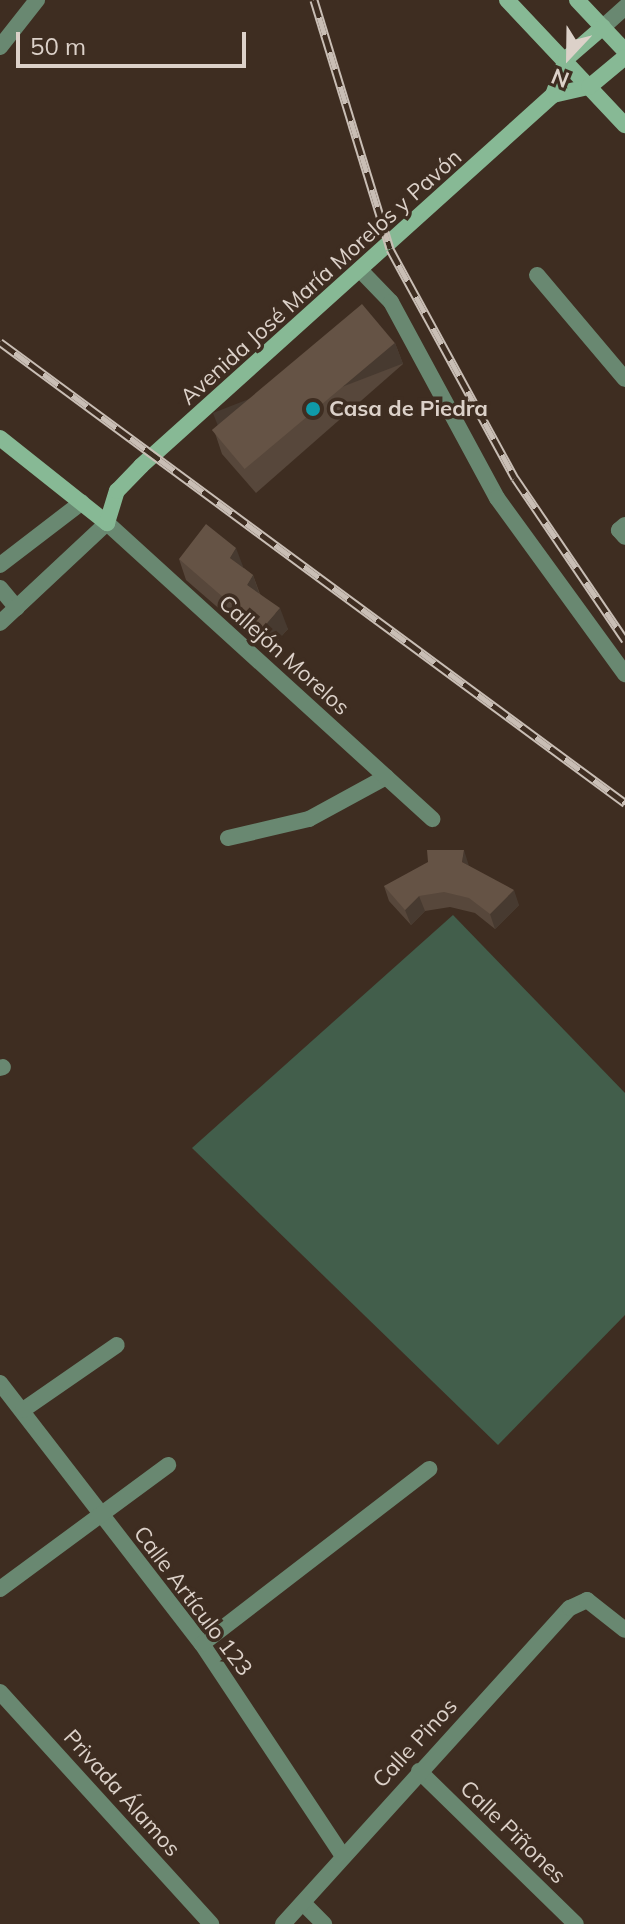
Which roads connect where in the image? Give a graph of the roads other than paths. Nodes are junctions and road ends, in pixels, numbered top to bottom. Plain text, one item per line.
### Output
1 (37, 0) edge
2 (507, 0) edge
3 (577, 0) edge
4 (625, 7) edge
5 (603, 27) junction
6 (0, 47) edge
7 (625, 54) edge
8 (566, 59) junction
9 (589, 87) junction
10 (553, 95) junction
11 (625, 125) edge
12 (363, 273) junction
13 (537, 275) dead end
14 (625, 379) edge
15 (0, 438) edge
16 (117, 491) junction
17 (82, 502) junction
18 (107, 523) junction
19 (625, 525) edge
20 (625, 537) edge
21 (0, 565) edge
22 (0, 588) edge
23 (17, 608) junction
24 (0, 623) edge
25 (625, 674) edge
26 (386, 777) junction
27 (432, 819) dead end
28 (228, 838) dead end
29 (117, 1345) dead end
30 (0, 1383) edge
31 (23, 1410) junction
32 (168, 1465) dead end
33 (429, 1469) dead end
34 (101, 1517) junction
35 (0, 1589) edge
36 (625, 1630) edge
37 (202, 1644) junction
38 (0, 1692) edge
39 (419, 1771) junction
40 (341, 1853) junction
41 (303, 1903) junction
42 (211, 1924) edge
43 (283, 1924) edge
44 (324, 1924) edge
45 (576, 1924) edge

1 - 6 street
2 - 8 main road
3 - 5 main road
4 - 5 street, Avenida José María Morelos y Pavón
5 - 7 main road
5 - 8 main road, Avenida José María Morelos y Pavón
7 - 9 main road
8 - 9 main road
8 - 10 main road, Avenida José María Morelos y Pavón
9 - 10 main road
9 - 11 main road
10 - 12 main road, Avenida José María Morelos y Pavón
12 - 16 main road, Avenida José María Morelos y Pavón
12 - 25 street
13 - 14 street
15 - 17 main road
16 - 17 main road, Avenida José María Morelos y Pavón
16 - 18 main road
17 - 18 main road
17 - 21 street, Avenida José María Morelos y Pavón
18 - 23 street
18 - 26 street, Callejón Morelos
19 - 20 street
22 - 23 street
23 - 24 street
26 - 27 street, Callejón Morelos
26 - 28 street
29 - 31 street
30 - 31 street, Calle Artículo 123
31 - 34 street, Calle Artículo 123
32 - 34 street
33 - 37 street
34 - 35 street
34 - 37 street, Calle Artículo 123
36 - 39 street, Calle Pinos
37 - 40 street, Calle Artículo 123
38 - 42 street, Privada Álamos
39 - 40 street, Calle Pinos
39 - 45 street, Calle Piñones
40 - 41 street, Calle Pinos
41 - 43 street, Calle Pinos
41 - 44 street

